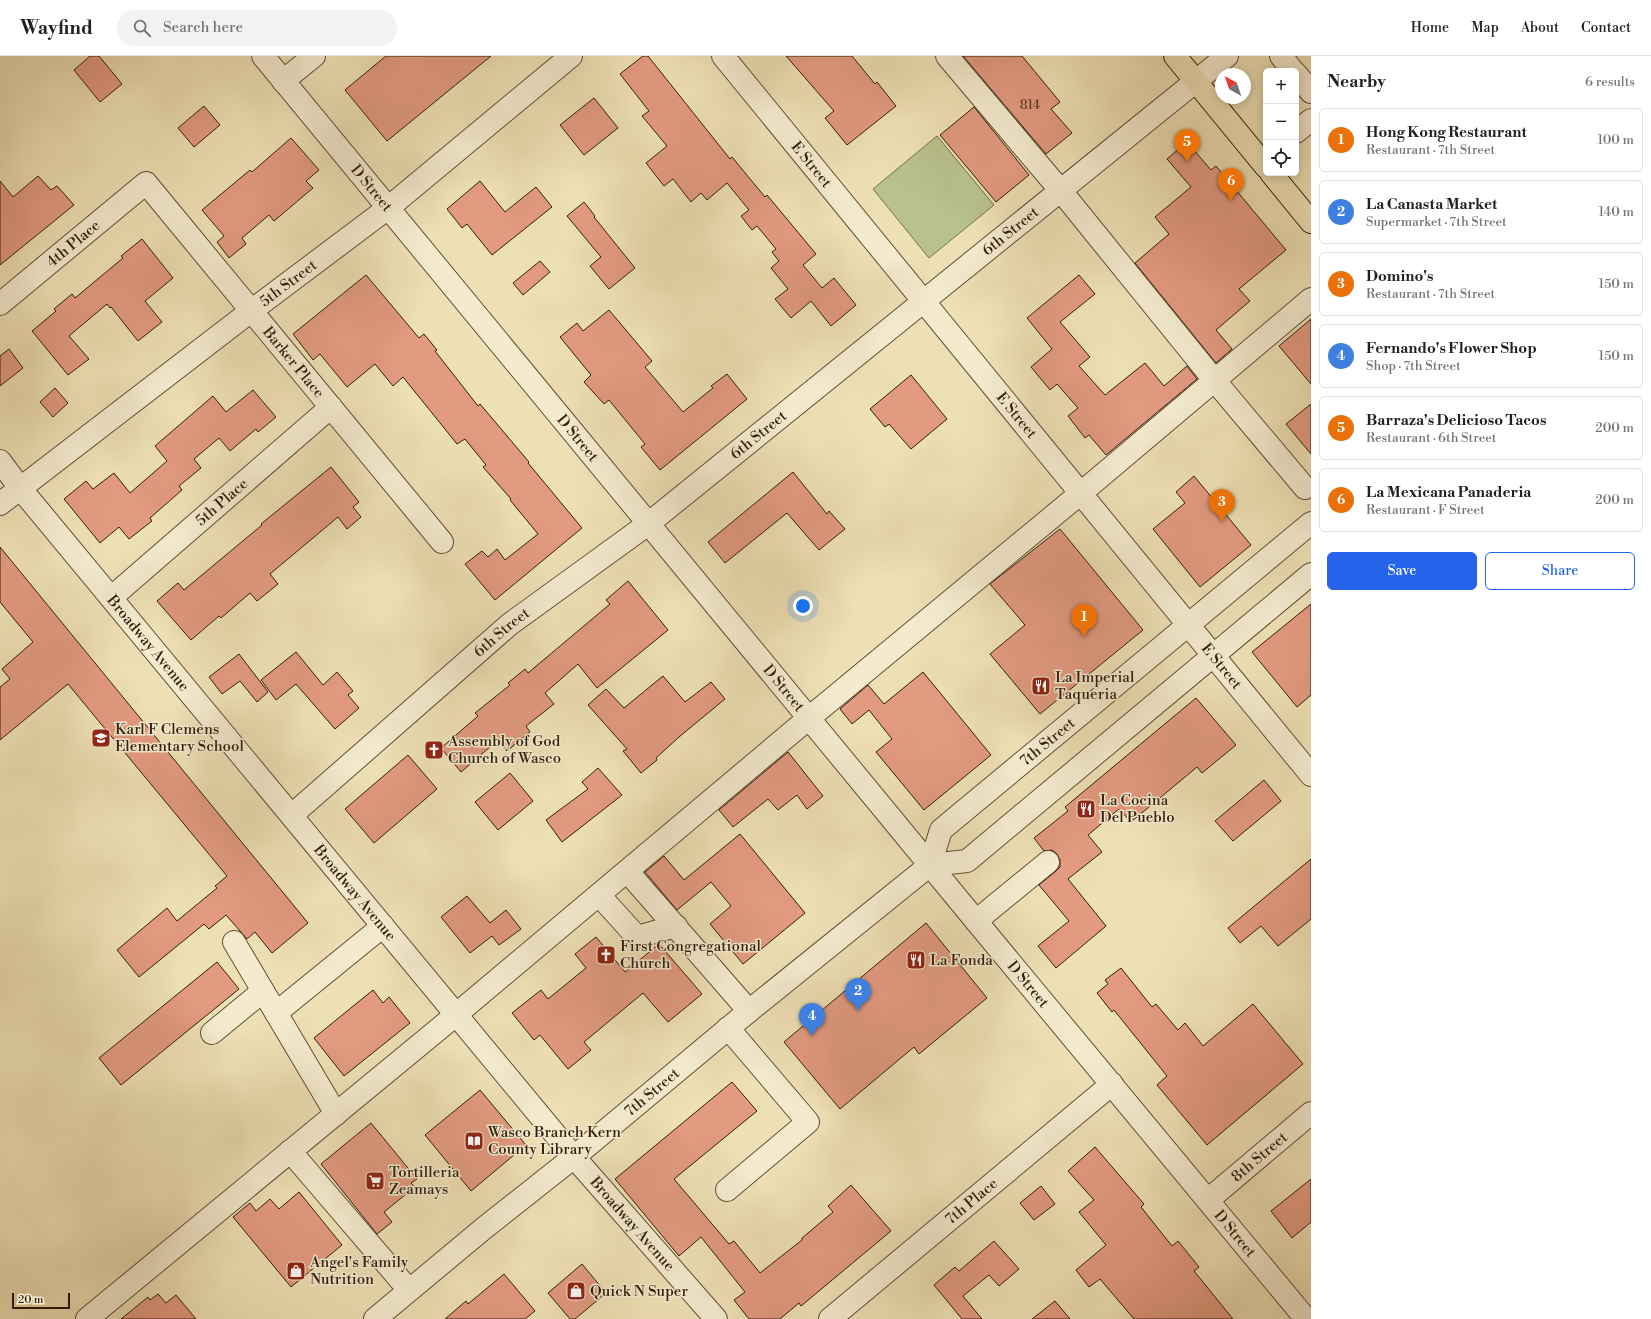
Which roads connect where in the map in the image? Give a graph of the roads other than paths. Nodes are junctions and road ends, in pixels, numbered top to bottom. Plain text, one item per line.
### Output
1 (262, 56) edge
2 (314, 56) edge
3 (571, 56) edge
4 (723, 56) edge
5 (947, 56) edge
6 (1175, 56) edge
7 (1227, 56) edge
8 (1281, 56) edge
9 (1291, 68) edge
10 (1299, 78) edge
11 (283, 81) junction
12 (1196, 82) junction
13 (1311, 92) edge
14 (1311, 120) edge
15 (1299, 130) edge
16 (1263, 160) edge
17 (1275, 176) edge
18 (146, 183) joint
19 (1061, 191) junction
20 (388, 208) junction
21 (1311, 222) edge
22 (1311, 299) edge
23 (923, 301) junction
24 (0, 304) edge
25 (251, 311) junction
26 (1215, 380) junction
27 (331, 407) junction
28 (0, 461) edge
29 (20, 488) junction
30 (1305, 488) dead end
31 (1082, 493) junction
32 (0, 504) edge
33 (1311, 523) edge
34 (648, 524) junction
35 (442, 542) dead end
36 (1311, 574) edge
37 (112, 597) junction
38 (1188, 625) junction
39 (1213, 655) junction
40 (810, 718) junction
41 (1311, 775) edge
42 (292, 815) junction
43 (1048, 862) dead end
44 (930, 865) junction
45 (628, 871) junction
46 (599, 895) junction
47 (976, 921) junction
48 (383, 926) junction
49 (676, 926) junction
50 (234, 942) dead end
51 (263, 991) junction
52 (749, 1011) junction
53 (276, 1013) junction
54 (456, 1015) junction
55 (728, 1028) junction
56 (212, 1033) dead end
57 (1112, 1084) junction
58 (1311, 1113) edge
59 (336, 1114) junction
60 (290, 1151) junction
61 (574, 1157) junction
62 (727, 1190) dead end
63 (1208, 1200) junction
64 (409, 1290) junction
65 (1296, 1315) edge
66 (87, 1319) edge
67 (375, 1319) edge
68 (716, 1319) edge
69 (830, 1319) edge

1 - 11 street, D Street
2 - 11 street
3 - 20 street, 5th Street
4 - 23 street, E Street
5 - 19 street
6 - 12 main road
7 - 12 street, 6th Street
8 - 9 street
10 - 13 street
11 - 20 street, D Street
12 - 16 main road
12 - 19 street, 6th Street
14 - 15 street
17 - 21 main road
18 - 24 street, 4th Place
18 - 25 street, Barker Place
19 - 23 street, 6th Street
19 - 26 street
20 - 25 street, 5th Street
20 - 34 street, D Street
22 - 26 street
23 - 31 street, E Street
23 - 34 street, 6th Street
25 - 27 street, Barker Place
25 - 29 street, 5th Street
26 - 30 street
26 - 31 street
27 - 35 street, Barker Place
27 - 37 street, 5th Place
28 - 29 street, Broadway Avenue
29 - 32 street, 5th Street
29 - 37 street, Broadway Avenue
31 - 38 street, E Street
31 - 40 street
33 - 38 street, 7th Street
34 - 40 street, D Street
34 - 42 street, 6th Street
36 - 39 street
37 - 42 street, Broadway Avenue
38 - 39 street, E Street
38 - 44 street, 7th Street
39 - 41 street, E Street
39 - 44 street
40 - 44 street, D Street
40 - 45 street
42 - 48 street, Broadway Avenue
43 - 47 street
44 - 47 street, D Street
44 - 52 street, 7th Street
45 - 46 street
45 - 49 street
46 - 49 street
46 - 54 street
47 - 57 street, D Street
48 - 53 street
48 - 54 street, Broadway Avenue
49 - 52 street
50 - 51 street
51 - 53 street
51 - 56 street
52 - 55 street, 7th Street
53 - 59 street
54 - 59 street
54 - 61 street, Broadway Avenue
55 - 61 street, 7th Street
55 - 62 street
57 - 63 street, D Street
57 - 69 street, 7th Place
58 - 63 street, 8th Street
59 - 60 street
60 - 64 street
60 - 66 street
61 - 64 street, 7th Street
61 - 68 street, Broadway Avenue
63 - 65 street, D Street
64 - 67 street, 7th Street

